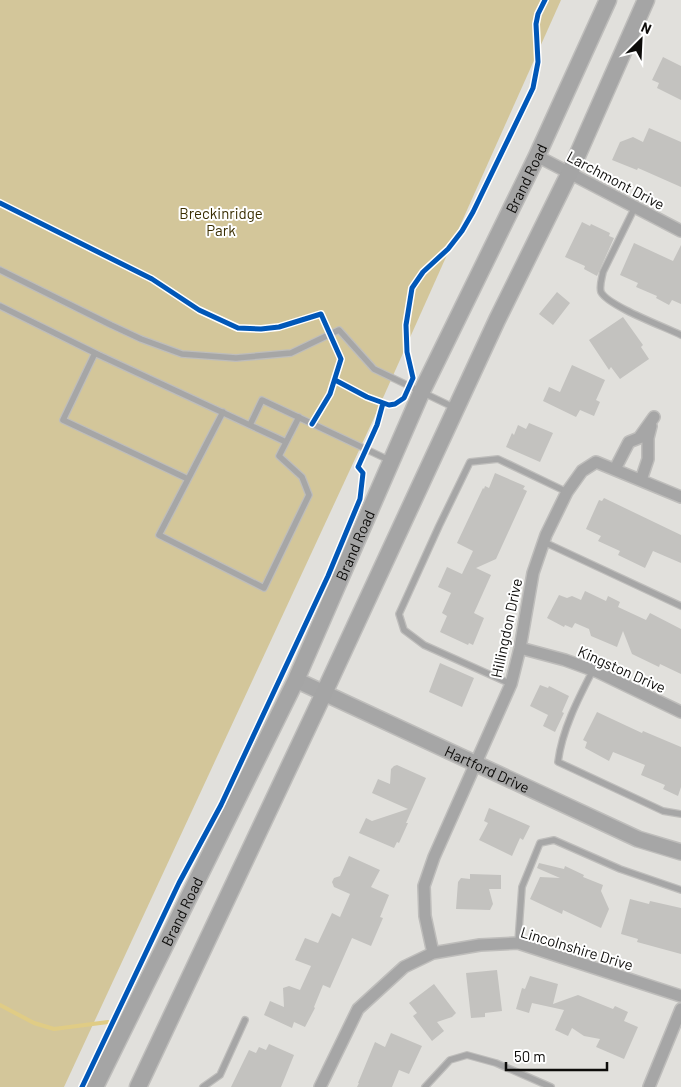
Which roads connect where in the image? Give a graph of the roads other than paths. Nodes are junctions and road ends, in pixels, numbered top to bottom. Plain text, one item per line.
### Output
1 (608, 0) edge
2 (646, 0) edge
3 (537, 156) junction
4 (570, 172) junction
5 (635, 207) junction
6 (681, 231) edge
7 (0, 270) edge
8 (0, 306) edge
9 (681, 335) edge
10 (94, 353) junction
11 (421, 393) junction
12 (456, 409) junction
13 (223, 412) junction
14 (299, 417) junction
15 (250, 425) junction
16 (286, 442) junction
17 (391, 461) junction
18 (615, 469) junction
19 (188, 479) junction
20 (641, 480) junction
21 (567, 492) junction
22 (681, 497) edge
23 (544, 542) junction
24 (681, 606) edge
25 (520, 648) junction
26 (594, 670) junction
27 (296, 680) junction
28 (511, 684) junction
29 (324, 693) junction
30 (681, 712) edge
31 (475, 763) junction
32 (681, 814) edge
33 (681, 852) edge
34 (681, 890) edge
35 (518, 942) junction
36 (434, 954) junction
37 (681, 996) edge
38 (681, 1009) edge
39 (246, 1020) dead end
40 (540, 1085) edge
41 (95, 1087) edge
42 (138, 1087) edge
43 (203, 1087) edge
44 (320, 1087) edge
45 (425, 1087) edge
46 (551, 1087) edge
47 (648, 1087) edge

1 - 3 main road, Brand Road
2 - 4 main road
3 - 4 street, Larchmont Drive
3 - 11 main road, Brand Road
4 - 5 street, Larchmont Drive
4 - 12 main road
5 - 6 street, Larchmont Drive
5 - 9 lane
7 - 11 lane
8 - 10 lane
10 - 13 lane
10 - 19 lane
11 - 12 lane
11 - 17 main road, Brand Road
12 - 29 main road
13 - 15 lane
13 - 19 lane
14 - 15 lane
14 - 16 lane
14 - 17 lane
15 - 16 lane
16 - 19 lane
17 - 27 main road, Brand Road
18 - 20 street, Hillingdon Drive
18 - 20 street
18 - 21 street, Hillingdon Drive
20 - 22 street, Hillingdon Drive
21 - 23 street, Hillingdon Drive
21 - 28 lane
23 - 24 lane
23 - 25 street, Hillingdon Drive
25 - 26 street, Kingston Drive
25 - 28 street, Hillingdon Drive
26 - 30 street, Kingston Drive
26 - 32 lane
27 - 29 street, Hartford Drive
27 - 41 main road, Brand Road
28 - 31 street, Hillingdon Drive
29 - 31 street, Hartford Drive
29 - 42 main road
31 - 33 street, Hartford Drive
31 - 36 street, Hillingdon Drive
34 - 35 lane
35 - 36 street, Lincolnshire Drive
35 - 37 street, Lincolnshire Drive
36 - 44 street, Lincolnshire Drive
38 - 47 street
39 - 43 lane
40 - 45 lane
40 - 46 lane

